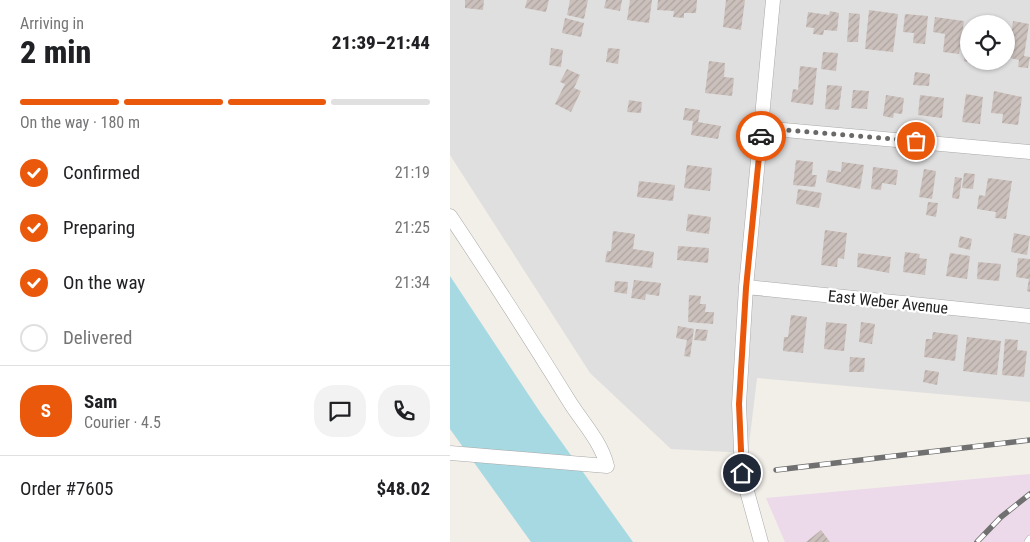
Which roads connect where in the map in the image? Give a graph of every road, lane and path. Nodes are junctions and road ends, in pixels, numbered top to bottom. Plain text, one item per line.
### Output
1 (774, 0) edge
2 (761, 128) junction
3 (1030, 152) edge
4 (450, 216) edge
5 (746, 288) junction
6 (1030, 316) edge
7 (450, 453) edge
8 (760, 542) edge

1 - 2 street
2 - 3 street
2 - 5 street
4 - 7 street
5 - 6 street, East Weber Avenue
5 - 8 street

